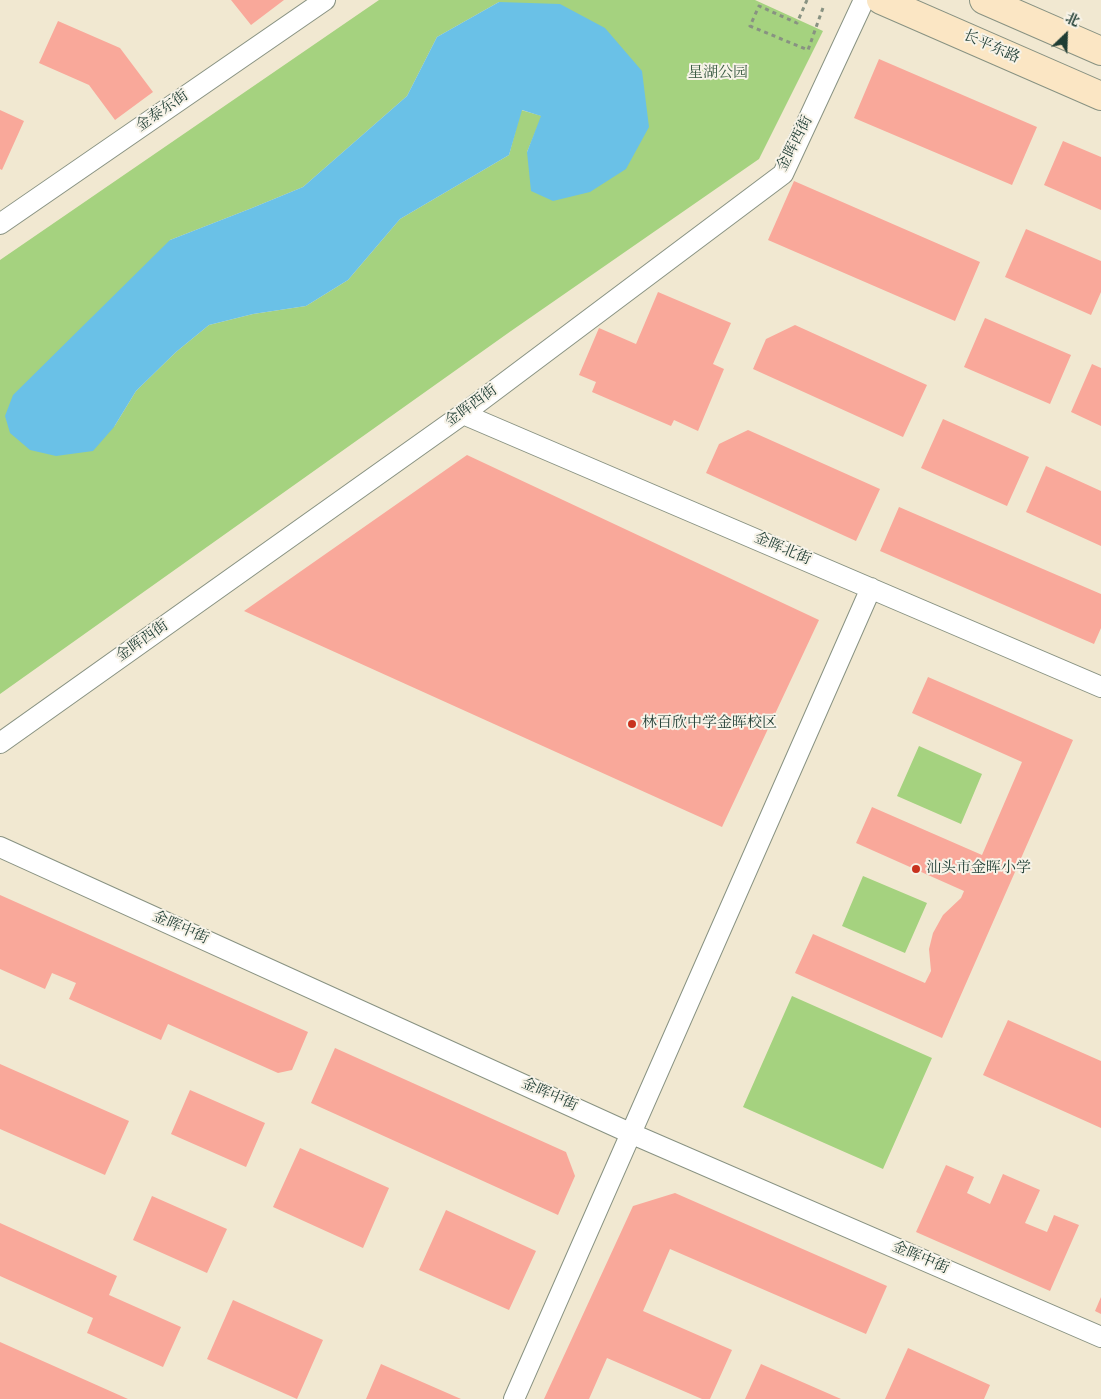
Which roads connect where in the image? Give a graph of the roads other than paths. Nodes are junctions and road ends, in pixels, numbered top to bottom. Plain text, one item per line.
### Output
1 (325, 0) edge
2 (864, 0) edge
3 (881, 0) edge
4 (984, 0) edge
5 (1101, 51) edge
6 (1101, 96) edge
7 (4, 217) edge
8 (463, 414) junction
9 (871, 588) junction
10 (1101, 687) edge
11 (0, 743) edge
12 (0, 847) edge
13 (630, 1133) junction
14 (1101, 1337) edge
15 (514, 1399) edge

1 - 7 street, 金泰东街
2 - 8 street, 金晖西街
3 - 6 street, 长平东路
4 - 5 street
8 - 9 street, 金晖北街
8 - 11 street, 金晖西街
9 - 10 street, 金晖北街
9 - 13 street
12 - 13 street, 金晖中街
13 - 14 street, 金晖中街
13 - 15 street

